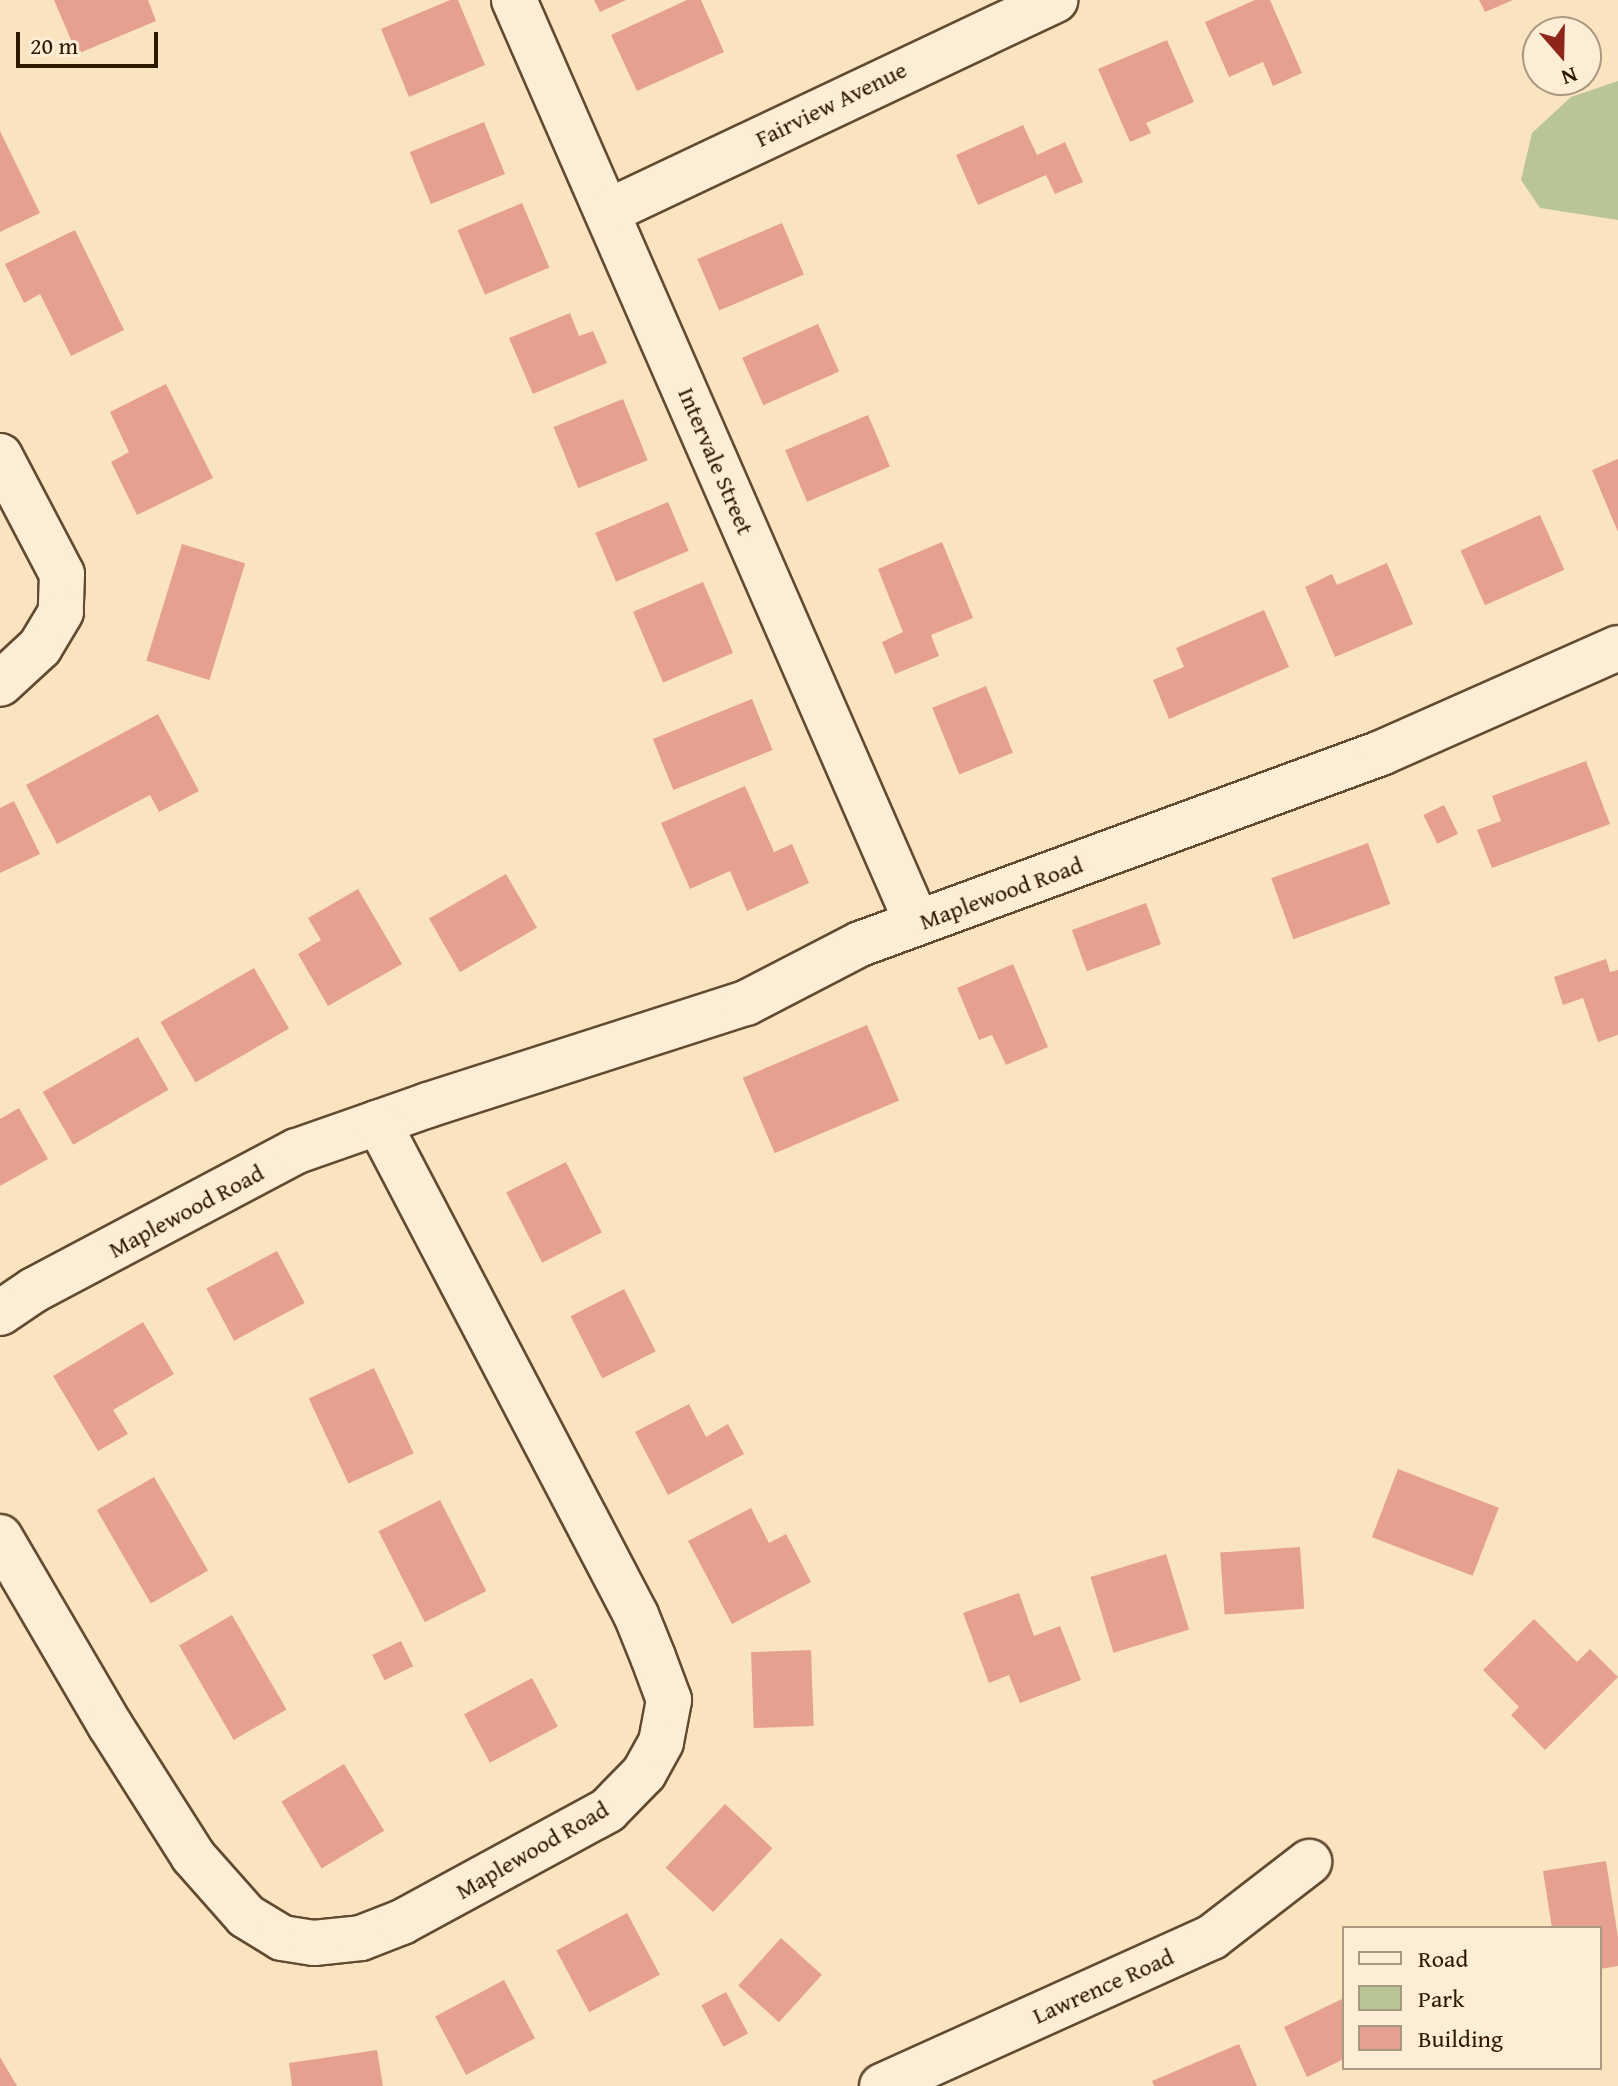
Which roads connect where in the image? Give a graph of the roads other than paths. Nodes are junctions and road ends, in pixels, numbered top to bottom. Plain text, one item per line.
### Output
1 (514, 0) edge
2 (1055, 0) edge
3 (607, 212) junction
4 (0, 456) edge
5 (1618, 648) edge
6 (0, 684) edge
7 (917, 923) junction
8 (378, 1122) junction
9 (0, 1313) edge
10 (0, 1537) edge
11 (1309, 1862) dead end
12 (882, 2086) edge

1 - 3 street, Intervale Street
2 - 3 street, Fairview Avenue
3 - 7 street, Intervale Street
4 - 6 street
5 - 7 street, Maplewood Road
7 - 8 street, Maplewood Road
8 - 9 street, Maplewood Road
8 - 10 street, Maplewood Road
11 - 12 street, Lawrence Road

